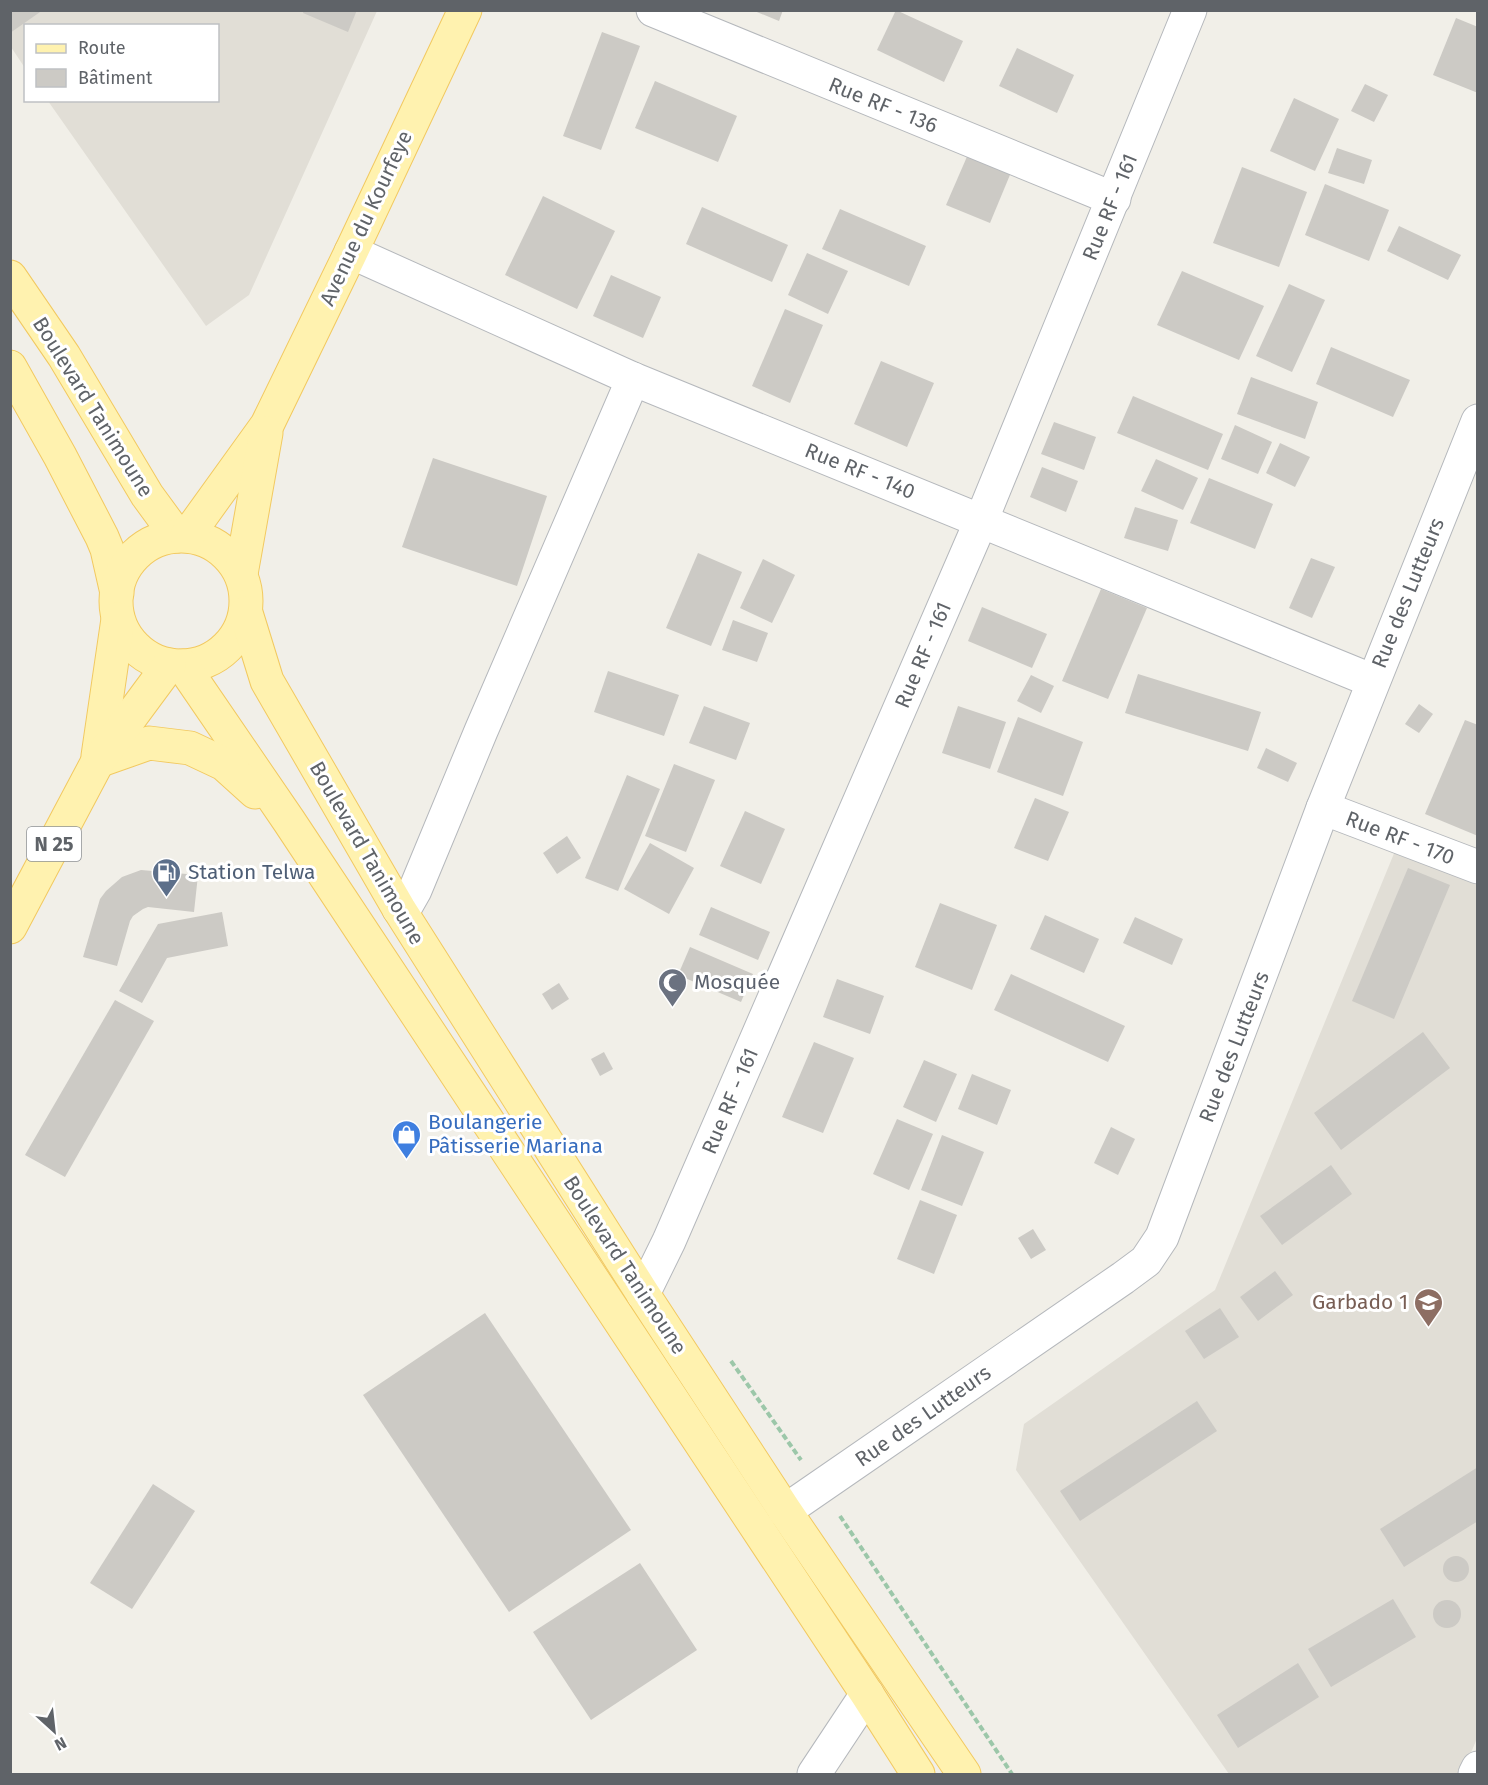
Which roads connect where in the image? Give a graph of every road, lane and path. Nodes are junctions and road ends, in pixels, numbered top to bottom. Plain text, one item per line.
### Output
1 (465, 10) edge
2 (653, 10) edge
3 (1190, 10) edge
4 (1114, 199) junction
5 (351, 252) junction
6 (10, 277) edge
7 (10, 367) edge
8 (633, 379) junction
9 (267, 425) junction
10 (1474, 441) edge
11 (981, 521) junction
12 (182, 536) junction
13 (241, 574) junction
14 (117, 606) junction
15 (246, 613) junction
16 (176, 666) junction
17 (1373, 681) junction
18 (98, 761) junction
19 (1323, 808) junction
20 (289, 820) junction
21 (1478, 867) edge
22 (399, 909) junction
23 (10, 927) edge
24 (643, 1294) junction
25 (785, 1511) junction
26 (867, 1694) junction
27 (1478, 1768) edge
28 (814, 1774) edge
29 (918, 1774) edge
30 (964, 1774) edge
31 (1475, 1774) edge

1 - 5 main road, Avenue du Kourfeye
2 - 4 street, Rue RF - 136
3 - 4 street, Rue RF - 161
4 - 11 street, Rue RF - 161
5 - 8 street, Rue RF - 140
5 - 9 main road, Avenue du Kourfeye
6 - 12 main road, Boulevard Tanimoune
7 - 14 main road
8 - 11 street, Rue RF - 140
8 - 22 street
9 - 12 main road, Avenue du Kourfeye
9 - 13 main road, Avenue du Kourfeye
10 - 17 street, Rue des Lutteurs
11 - 17 street, Rue RF - 140
11 - 24 street, Rue RF - 161
12 - 13 main road
12 - 14 main road
13 - 15 main road
14 - 16 main road
14 - 18 main road
15 - 16 main road
15 - 22 main road, Boulevard Tanimoune
16 - 18 main road
16 - 20 main road, Boulevard Tanimoune
17 - 19 street, Rue des Lutteurs
18 - 20 main road
18 - 23 main road, N 25
19 - 21 street, Rue RF - 170
19 - 25 street, Rue des Lutteurs
20 - 26 main road, Boulevard Tanimoune
22 - 24 main road, Boulevard Tanimoune
24 - 25 main road, Boulevard Tanimoune
25 - 30 main road, Boulevard Tanimoune
26 - 28 street
26 - 29 main road, Boulevard Tanimoune
27 - 31 street

